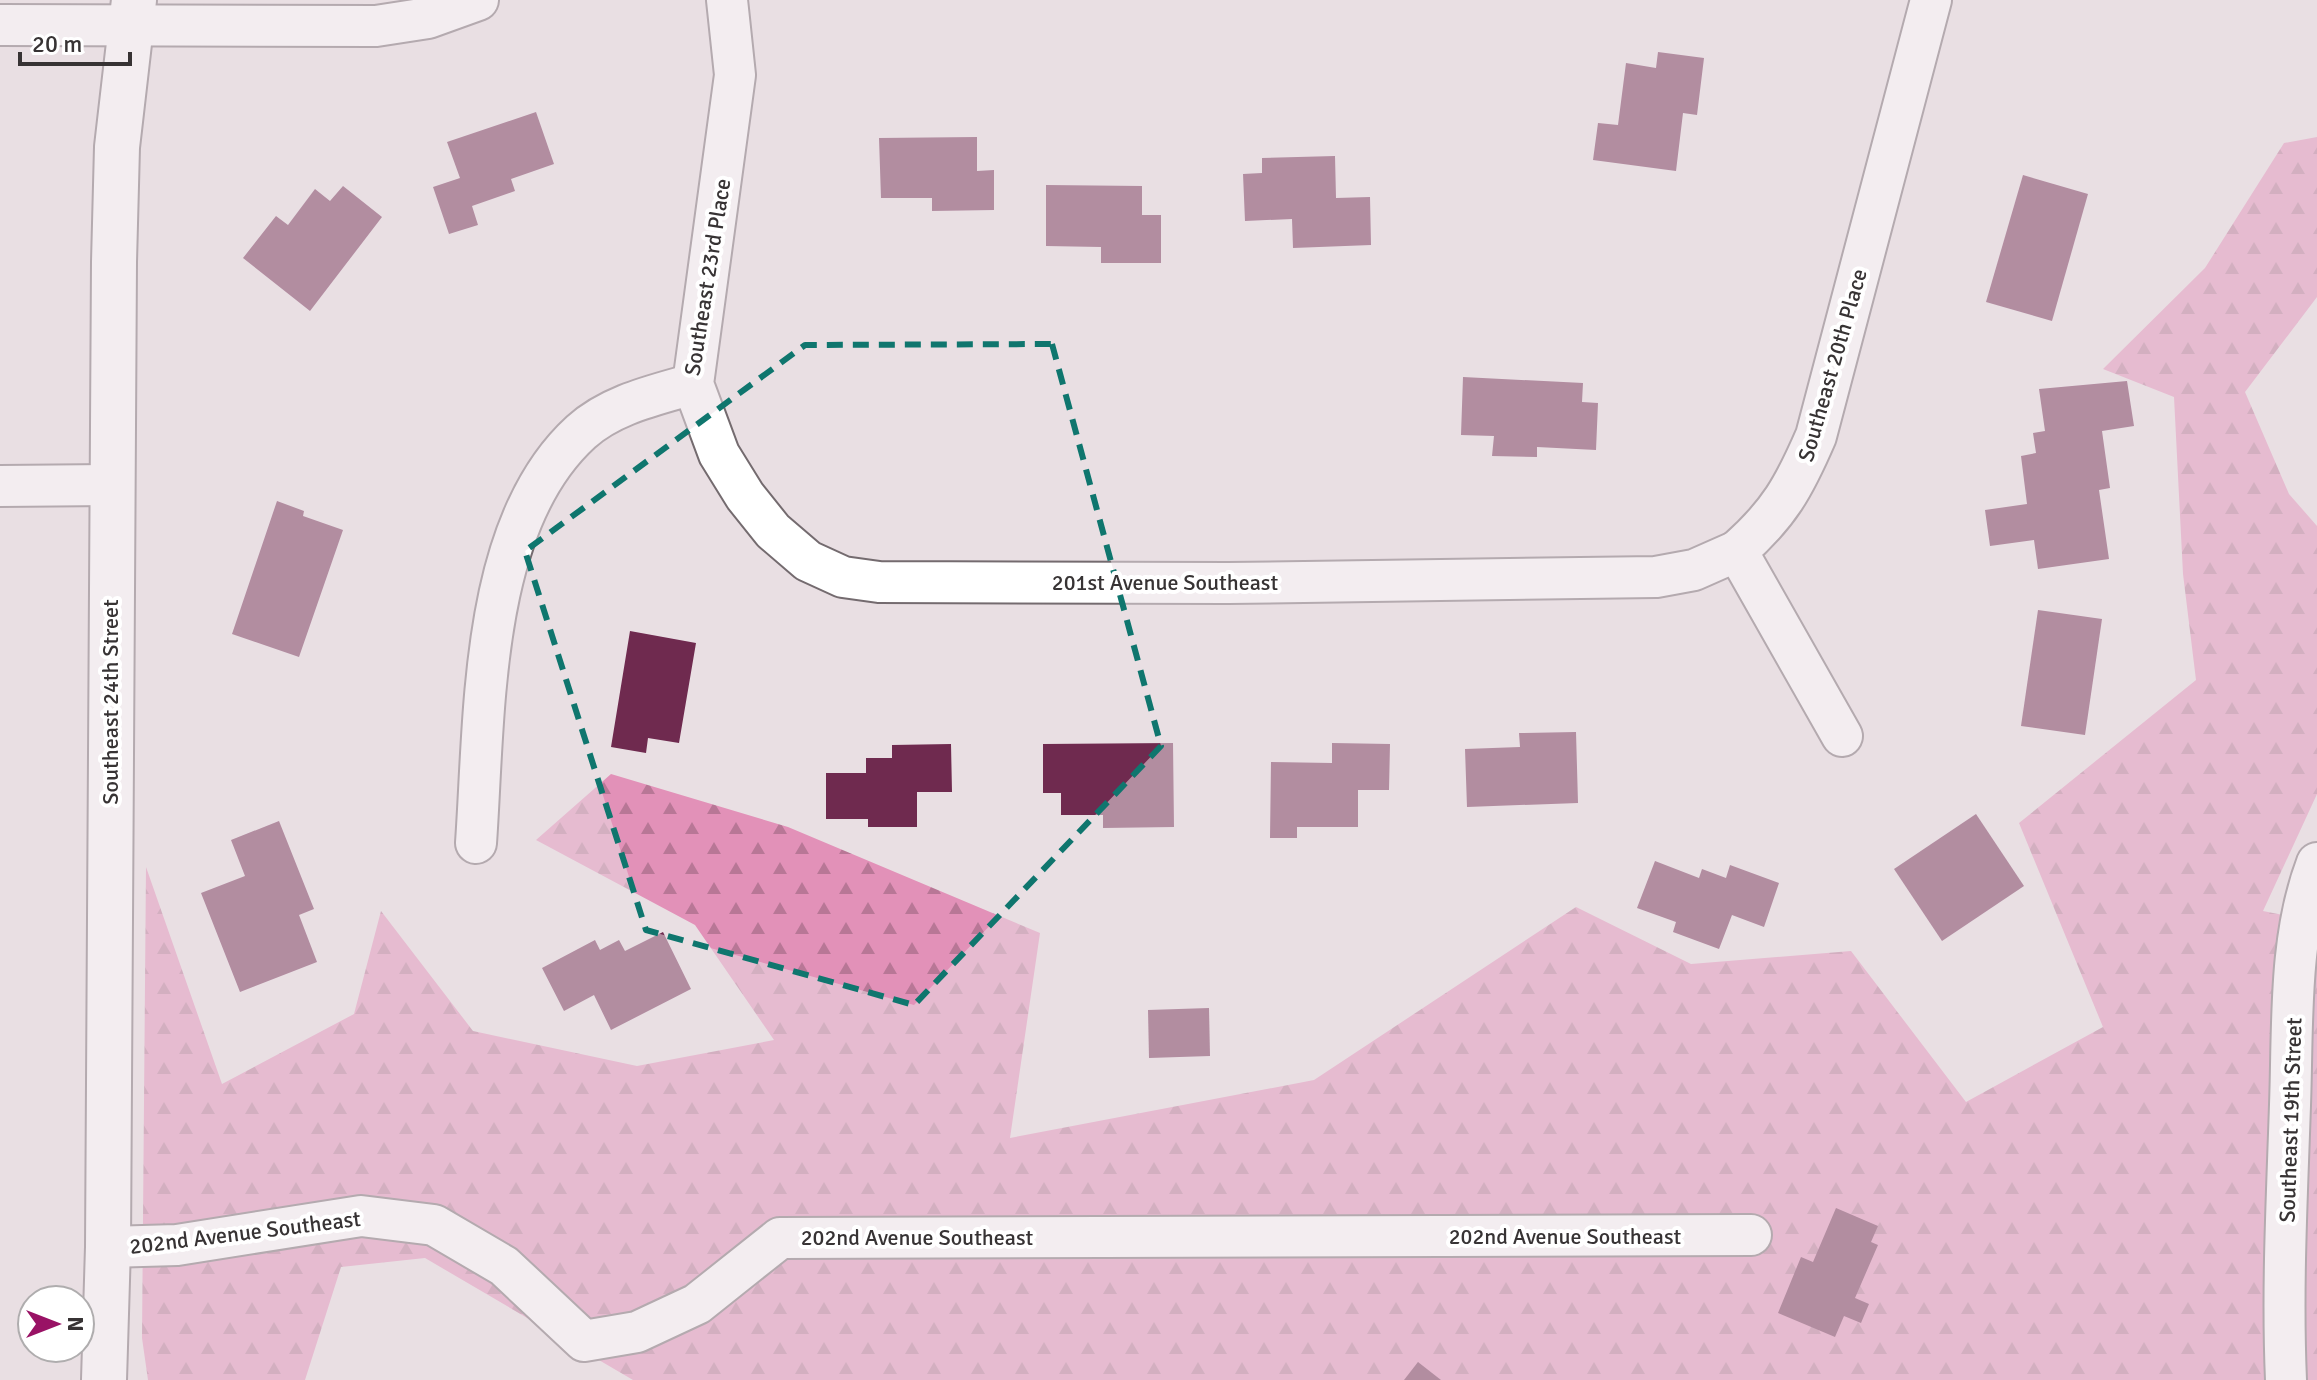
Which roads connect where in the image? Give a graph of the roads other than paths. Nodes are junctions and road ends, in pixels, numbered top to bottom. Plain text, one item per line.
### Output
1 (478, 0) edge
2 (727, 0) edge
3 (1931, 0) edge
4 (131, 13) edge
5 (0, 25) edge
6 (693, 384) junction
7 (110, 485) junction
8 (0, 486) edge
9 (1737, 551) junction
10 (1842, 736) dead end
11 (476, 843) dead end
12 (2317, 863) edge
13 (1751, 1235) dead end
14 (108, 1247) junction
15 (104, 1380) edge
16 (2286, 1380) edge

1 - 4 street
2 - 6 street, Southeast 23rd Place
3 - 9 street, Southeast 20th Place
4 - 5 street
4 - 7 street, Southeast 24th Street
6 - 9 street, 201st Avenue Southeast
6 - 11 street, Southeast 23rd Place
7 - 8 street
7 - 14 street, Southeast 24th Street
9 - 10 street
12 - 16 street, Southeast 19th Street
13 - 14 street, 202nd Avenue Southeast
14 - 15 street, Southeast 24th Street

